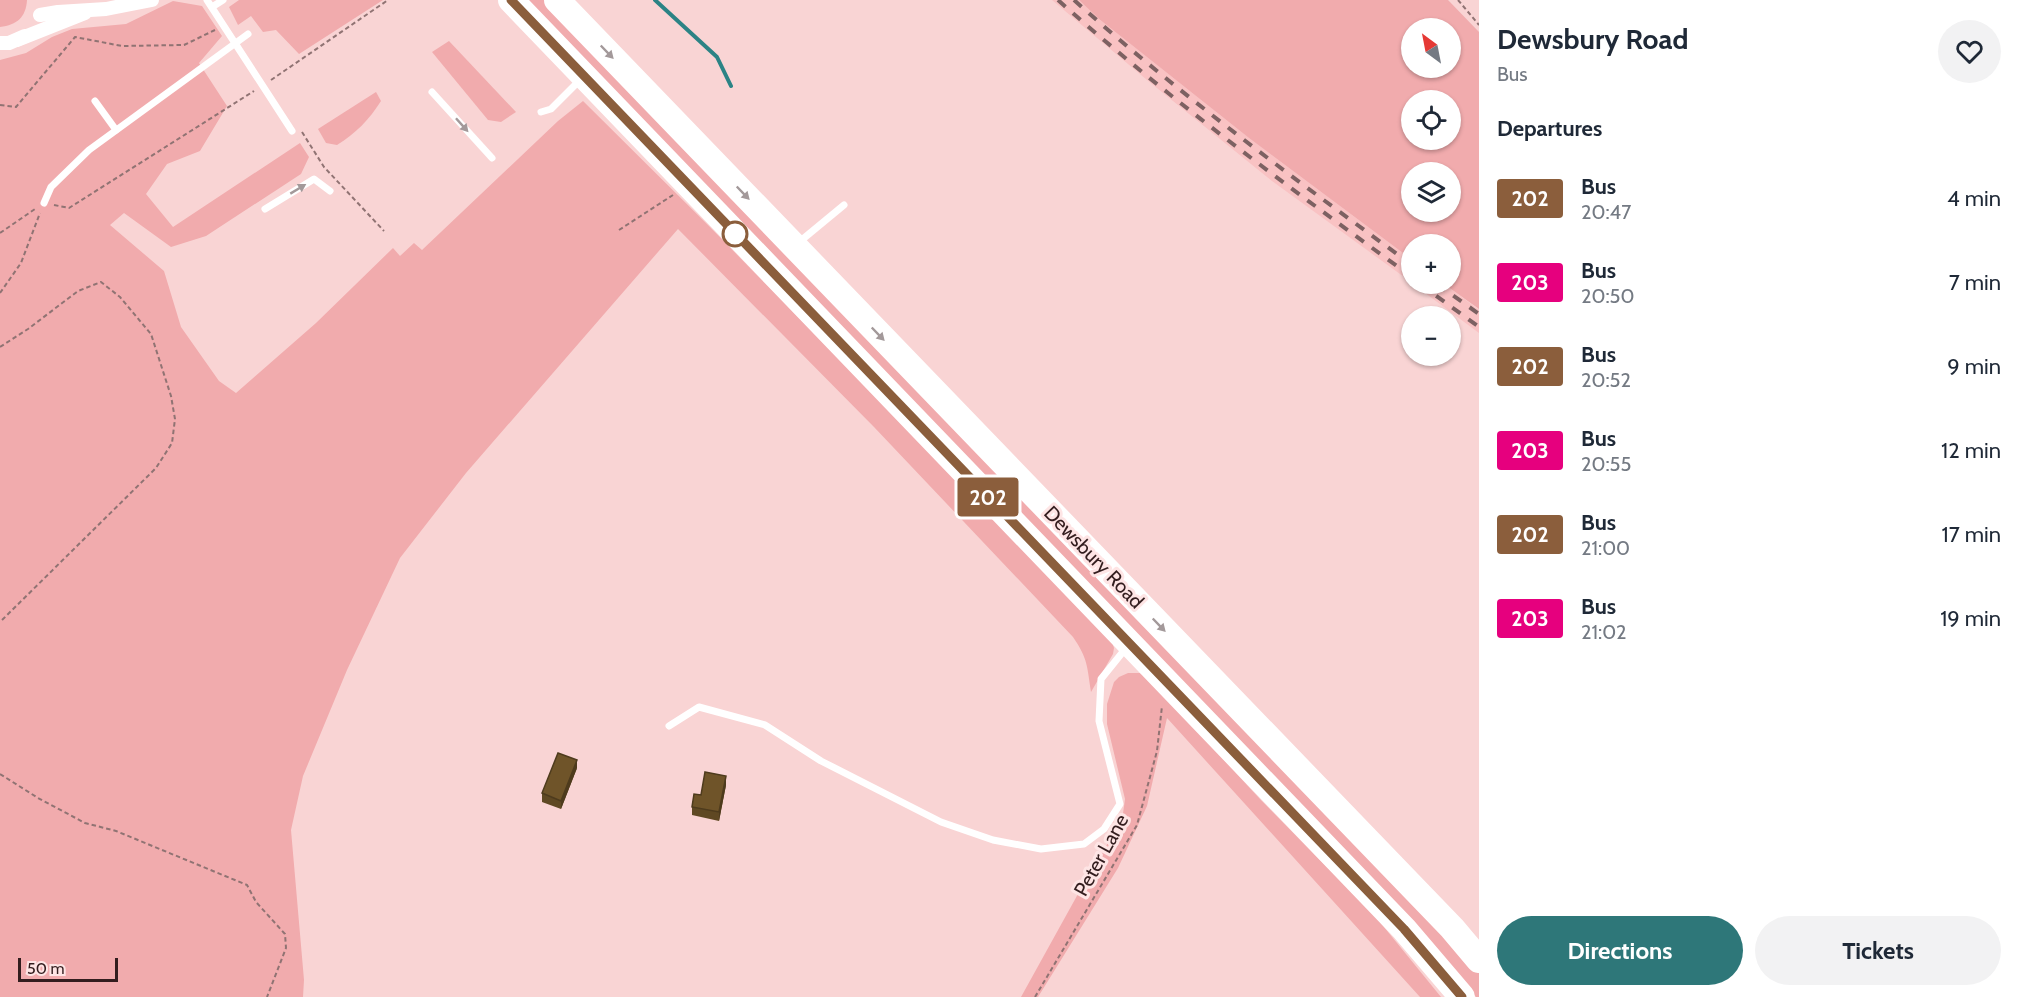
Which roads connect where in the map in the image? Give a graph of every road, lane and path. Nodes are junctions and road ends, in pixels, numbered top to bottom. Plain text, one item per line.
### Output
1 (42, 0) edge
2 (152, 0) edge
3 (207, 0) edge
4 (223, 0) edge
5 (388, 0) edge
6 (511, 0) edge
7 (557, 0) edge
8 (1458, 0) edge
9 (212, 7) junction
10 (96, 9) junction
11 (40, 15) junction
12 (224, 25) junction
13 (1479, 26) edge
14 (248, 34) dead end
15 (17, 40) junction
16 (0, 43) edge
17 (235, 43) junction
18 (584, 76) junction
19 (263, 85) junction
20 (432, 92) dead end
21 (94, 101) dead end
22 (0, 105) edge
23 (541, 112) dead end
24 (116, 130) junction
25 (292, 131) dead end
26 (492, 158) dead end
27 (688, 185) junction
28 (330, 191) dead end
29 (44, 203) junction
30 (844, 205) dead end
31 (265, 209) dead end
32 (619, 230) dead end
33 (0, 233) edge
34 (794, 246) junction
35 (0, 293) edge
36 (0, 346) edge
37 (0, 622) edge
38 (1130, 644) junction
39 (1164, 680) junction
40 (669, 726) dead end
41 (0, 774) edge
42 (1479, 960) edge
43 (267, 997) edge
44 (1035, 997) edge
45 (1462, 997) edge

1 - 11 street
2 - 10 street
3 - 9 lane
4 - 9 lane
5 - 19 path
6 - 18 highway, Dewsbury Road
7 -> 34 highway, Dewsbury Road
8 - 13 path
9 - 12 lane
10 - 11 street
10 - 15 street
11 - 15 street
12 - 17 lane
12 - 22 path
14 - 17 lane
15 - 16 street
17 - 19 lane
17 - 24 lane
18 - 23 lane
18 - 27 highway, Dewsbury Road
19 - 25 lane
19 - 29 path
20 -> 26 lane
21 - 24 lane
24 - 29 lane
27 - 32 path
27 - 38 highway, Dewsbury Road
31 -> 28 lane
29 - 33 path
29 - 35 path
30 - 34 lane
34 -> 42 highway, Dewsbury Road
36 - 37 path
38 - 39 highway, Dewsbury Road
38 - 40 lane
39 - 44 path, Peter Lane
39 - 45 highway, Dewsbury Road
41 - 43 path

